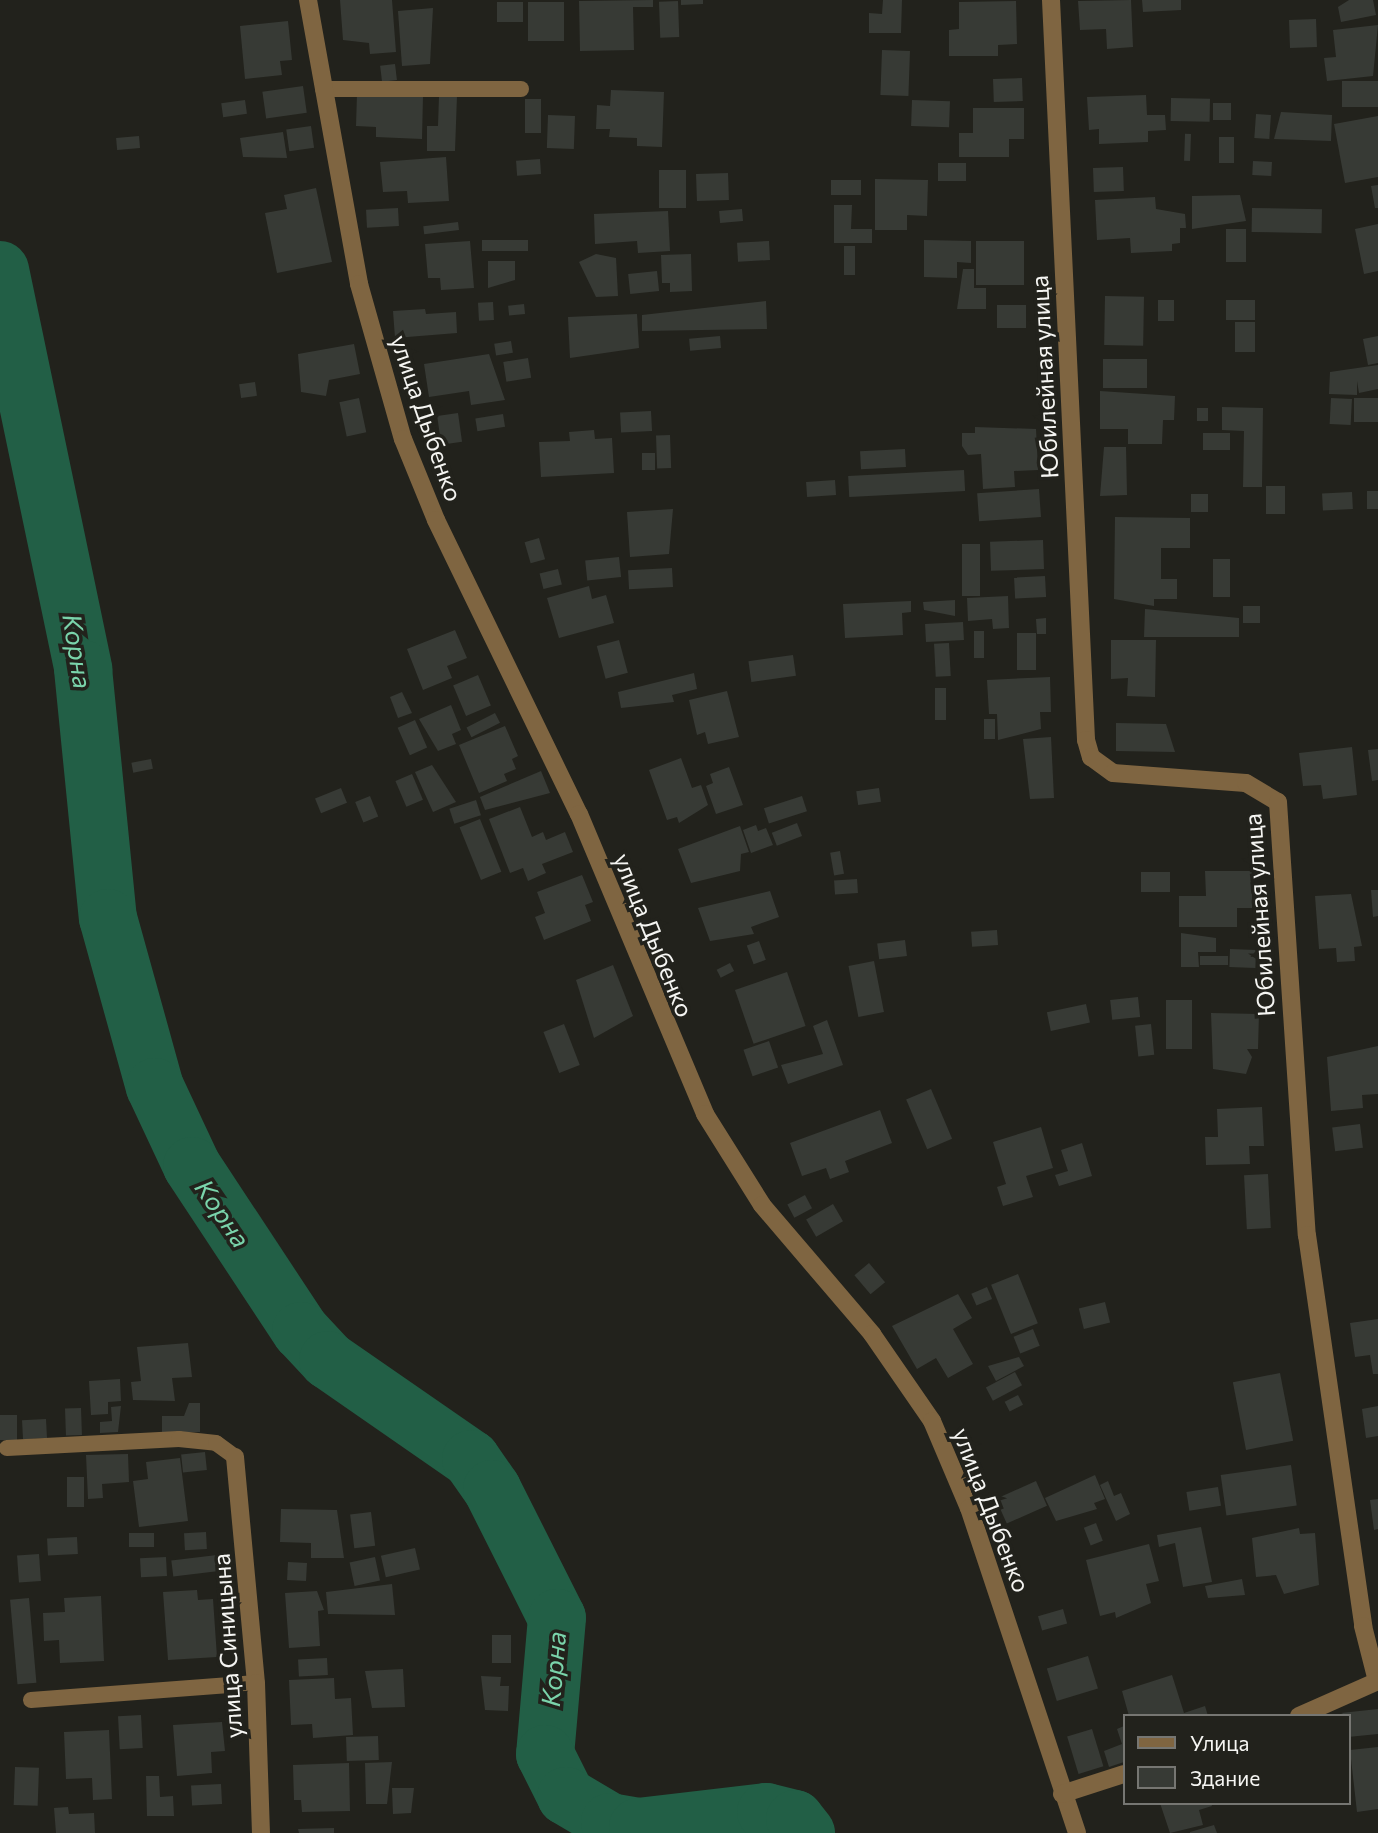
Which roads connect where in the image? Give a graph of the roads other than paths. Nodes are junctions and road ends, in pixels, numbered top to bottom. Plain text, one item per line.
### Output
1 (308, 0) edge
2 (1051, 0) edge
3 (323, 89) junction
4 (521, 89) dead end
5 (6, 1448) dead end
6 (235, 1457) joint
7 (1378, 1681) edge
8 (256, 1683) junction
9 (32, 1700) dead end
10 (1304, 1714) edge
11 (1122, 1774) edge
12 (1062, 1794) junction
13 (261, 1833) edge
14 (1077, 1833) edge

1 - 3 street, улица Дыбенко
2 - 7 street, Юбилейная улица
3 - 4 lane
3 - 12 street, улица Дыбенко
5 - 6 lane
6 - 8 street, улица Синицына
7 - 10 street
8 - 9 lane
8 - 13 street, улица Синицына
11 - 12 street
12 - 14 street, улица Дыбенко

